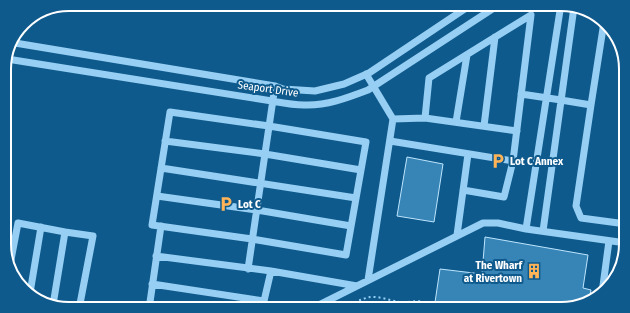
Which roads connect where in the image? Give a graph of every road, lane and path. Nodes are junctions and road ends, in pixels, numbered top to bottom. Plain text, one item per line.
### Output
1 (461, 11) edge
2 (489, 11) edge
3 (560, 11) edge
4 (573, 12) edge
5 (603, 29) edge
6 (495, 37) junction
7 (17, 43) edge
8 (467, 55) junction
9 (12, 60) edge
10 (366, 74) junction
11 (275, 86) junction
12 (373, 86) junction
13 (521, 94) junction
14 (547, 98) junction
15 (561, 100) junction
16 (272, 101) junction
17 (591, 105) junction
18 (425, 118) junction
19 (393, 119) junction
20 (456, 122) junction
21 (269, 126) junction
22 (484, 126) junction
23 (517, 131) junction
24 (165, 141) junction
25 (390, 141) junction
26 (265, 154) junction
27 (468, 154) junction
28 (513, 161) junction
29 (161, 168) junction
30 (361, 170) junction
31 (261, 183) junction
32 (463, 190) junction
33 (157, 196) junction
34 (356, 198) junction
35 (257, 210) junction
36 (619, 223) edge
37 (161, 226) junction
38 (351, 226) junction
39 (41, 227) junction
40 (526, 230) junction
41 (543, 231) junction
42 (65, 232) junction
43 (457, 235) junction
44 (252, 239) junction
45 (610, 241) junction
46 (619, 242) edge
47 (12, 255) edge
48 (156, 256) junction
49 (248, 269) junction
50 (271, 271) junction
51 (368, 280) junction
52 (152, 284) junction
53 (603, 284) edge
54 (357, 286) junction
55 (31, 288) edge
56 (54, 300) edge
57 (80, 302) edge
58 (150, 302) edge
59 (325, 302) edge
60 (356, 302) edge
61 (399, 302) edge
62 (406, 302) edge
63 (422, 302) edge

1 - 10 street, Seaport Drive
2 - 12 street, Seaport Drive
3 - 14 street
4 - 15 street
5 - 17 street
6 - 8 street
6 - 13 street
6 - 22 street
7 - 11 street, Seaport Drive
8 - 18 street
8 - 20 street
9 - 16 street, Seaport Drive
10 - 11 street, Seaport Drive
10 - 12 street
11 - 16 street
12 - 16 street, Seaport Drive
12 - 19 street
13 - 14 street
13 - 23 street
14 - 15 street
14 - 40 street
15 - 17 street
15 - 41 street
16 - 21 street
17 - 36 street
18 - 19 street
18 - 20 street
19 - 25 street
20 - 22 street
21 - 24 street
21 - 26 street
21 - 30 street
22 - 23 street
23 - 28 street
24 - 26 street
24 - 29 street
25 - 27 street
25 - 51 street
26 - 30 street
26 - 31 street
27 - 28 street
27 - 32 street
28 - 32 street
29 - 31 street
29 - 33 street
30 - 34 street
31 - 34 street
31 - 35 street
32 - 43 street
33 - 35 street
33 - 37 street
34 - 38 street
35 - 38 street
35 - 44 street
37 - 44 street
37 - 48 street
38 - 44 street
39 - 42 street
39 - 47 street
39 - 55 street
40 - 41 street
40 - 43 street
41 - 45 street
42 - 56 street
42 - 57 street
43 - 51 street
44 - 49 street
45 - 46 street
45 - 53 street
48 - 49 street
48 - 52 street
49 - 50 street
50 - 52 street
50 - 54 street
51 - 54 street
52 - 58 street
54 - 59 street
60 - 61 path
62 - 63 path

